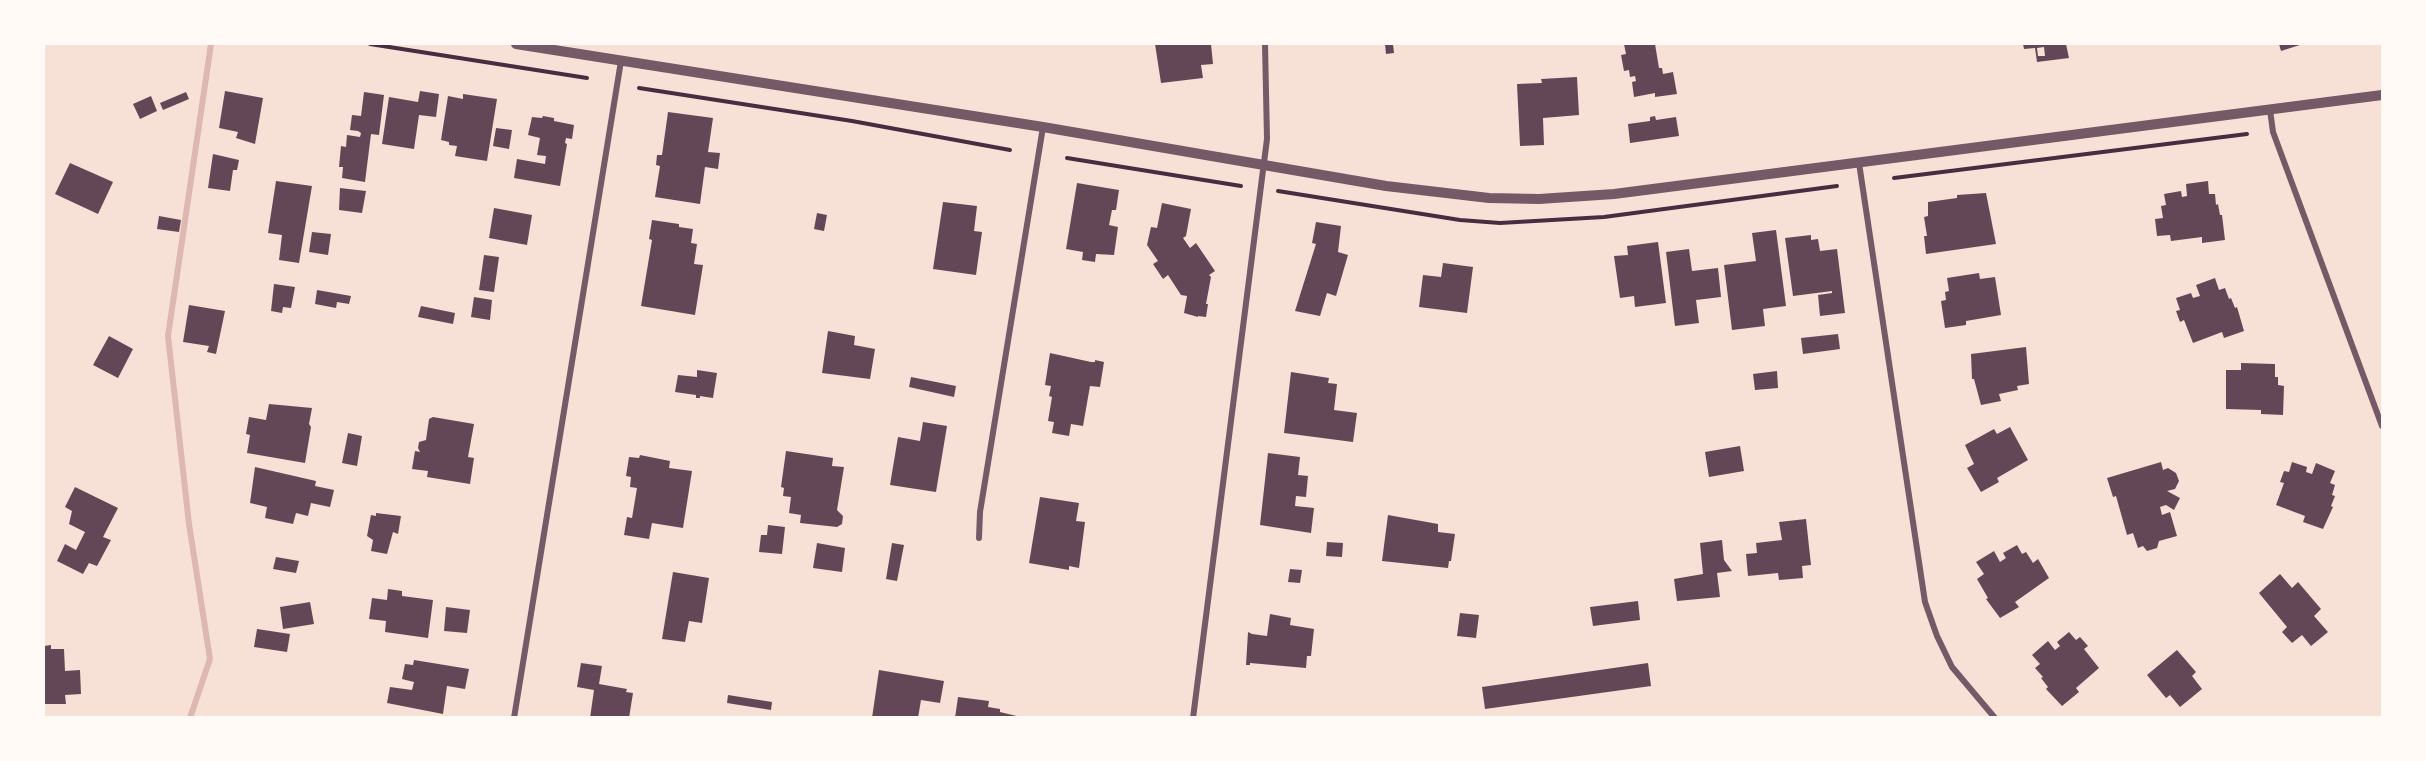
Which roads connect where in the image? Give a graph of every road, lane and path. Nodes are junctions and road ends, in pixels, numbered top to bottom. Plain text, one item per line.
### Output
1 (370, 44) edge
2 (516, 44) edge
3 (1265, 44) edge
4 (621, 61) junction
5 (587, 78) dead end
6 (639, 88) dead end
7 (2382, 95) edge
8 (2270, 110) junction
9 (1043, 127) junction
10 (2247, 134) dead end
11 (1010, 150) dead end
12 (1067, 158) dead end
13 (1859, 163) junction
14 (1264, 164) junction
15 (1894, 178) dead end
16 (1241, 186) dead end
17 (2382, 426) edge
18 (979, 538) dead end
19 (514, 717) edge
20 (1193, 717) edge
21 (1995, 717) edge

1 - 5 path
2 - 4 street
3 - 14 street
4 - 9 street
4 - 19 street
6 - 11 path
7 - 8 street
8 - 13 street
8 - 17 street
9 - 14 street
9 - 18 street
10 - 15 path
12 - 16 path
13 - 14 street
13 - 21 street
14 - 20 street

